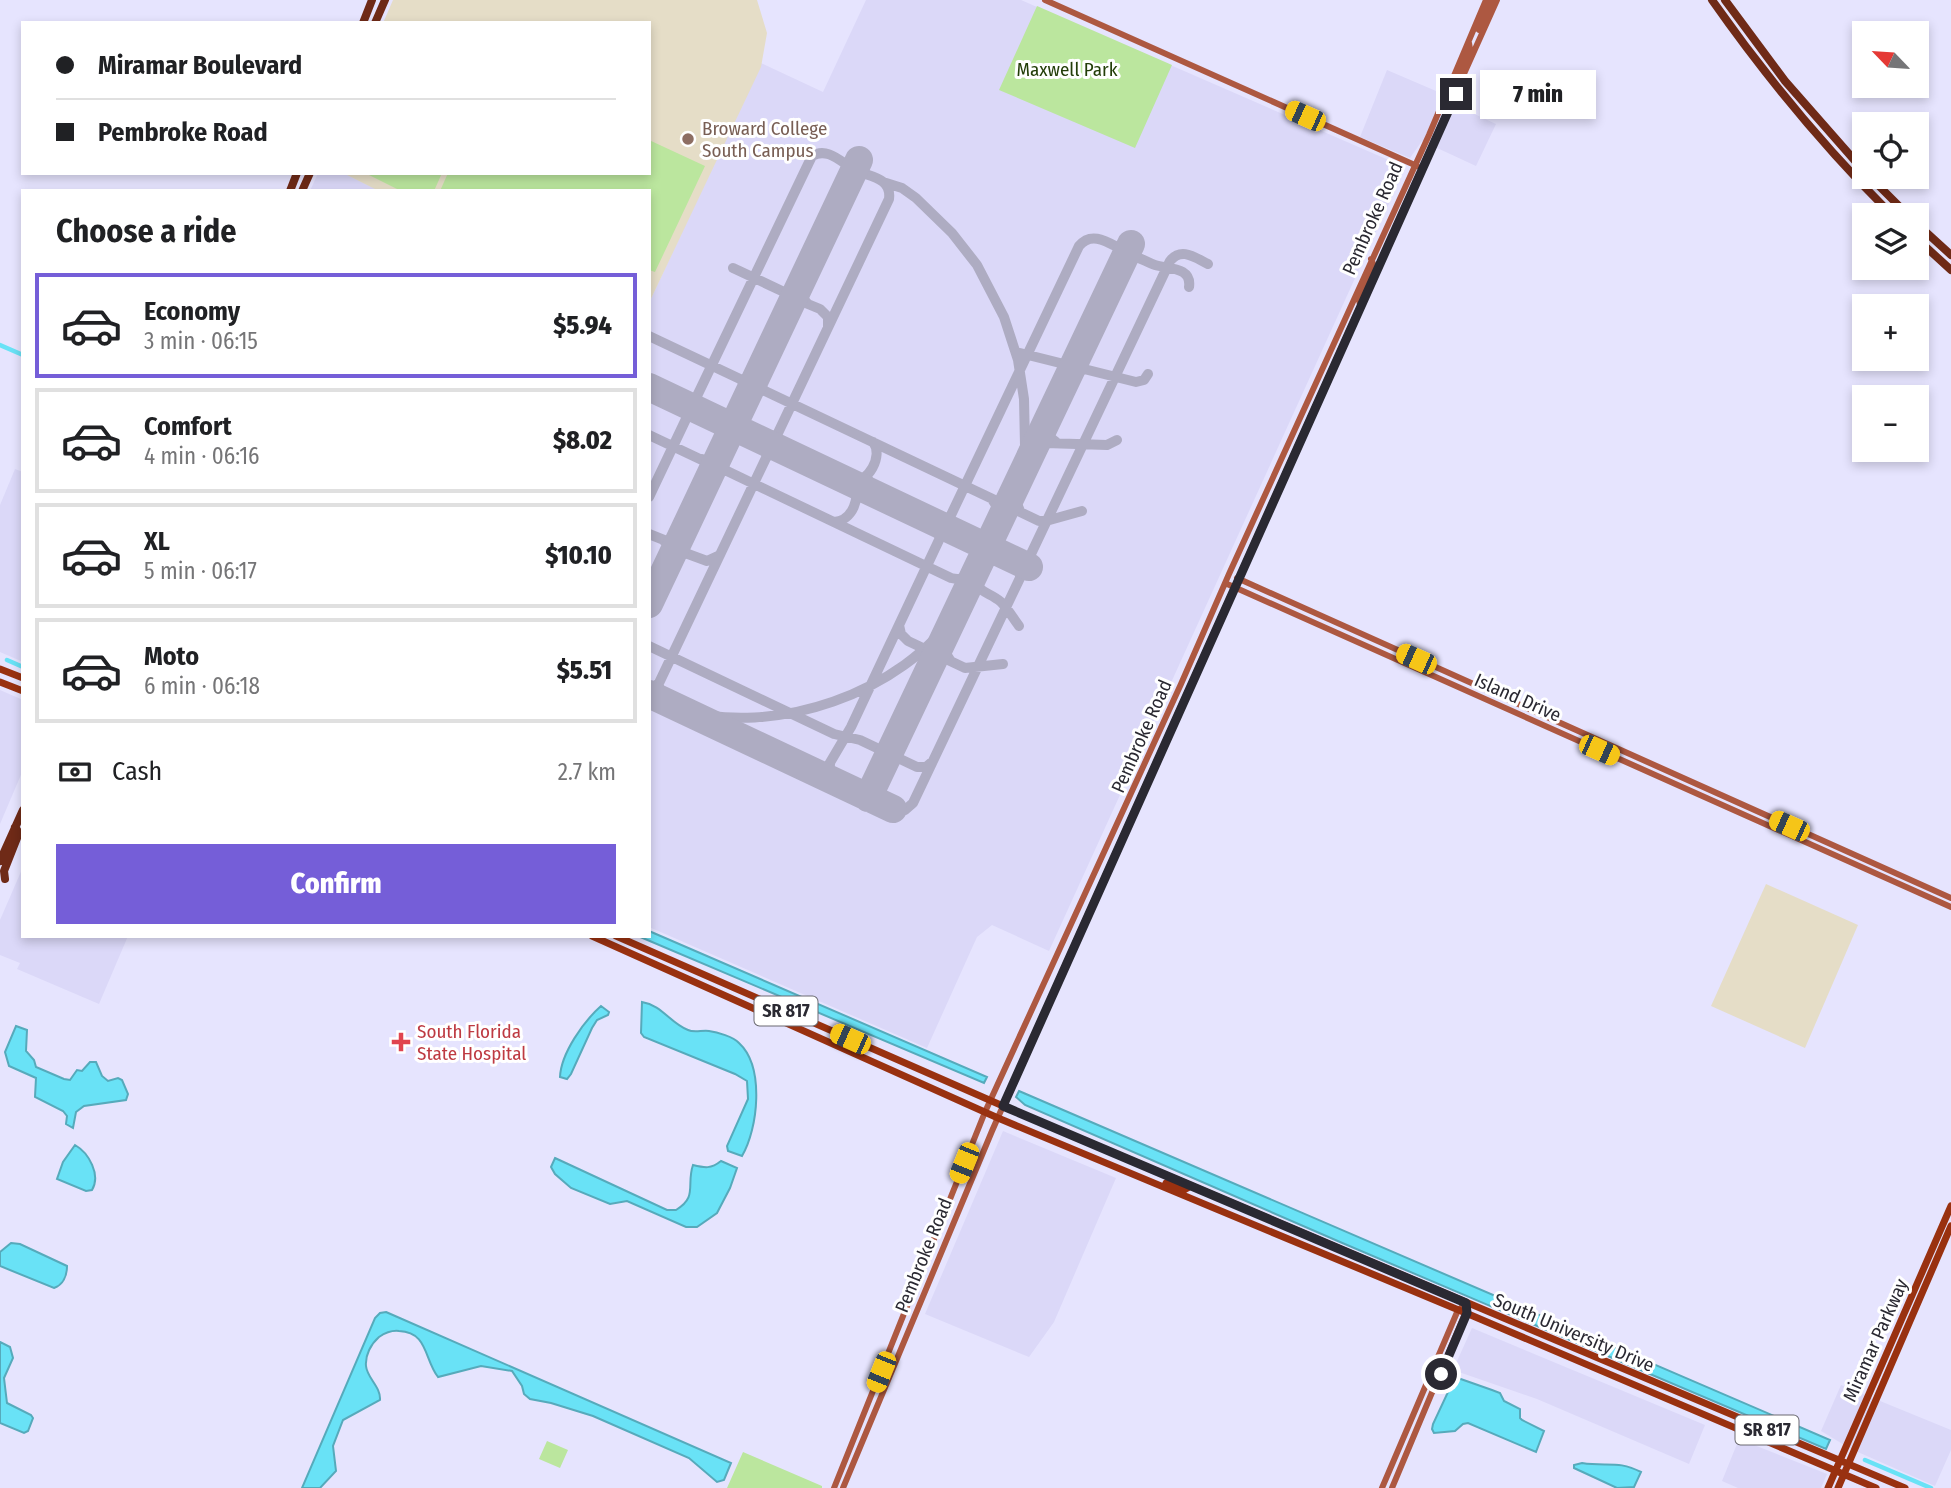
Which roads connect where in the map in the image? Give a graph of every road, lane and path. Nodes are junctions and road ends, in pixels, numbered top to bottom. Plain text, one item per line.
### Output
1 (372, 0) edge
2 (385, 0) edge
3 (1045, 0) edge
4 (1486, 0) edge
5 (1494, 0) edge
6 (1712, 0) edge
7 (1725, 0) edge
8 (363, 21) edge
9 (376, 21) edge
10 (1469, 41) junction
11 (1454, 99) junction
12 (1852, 156) edge
13 (1414, 165) junction
14 (1422, 168) junction
15 (1882, 189) edge
16 (1881, 203) edge
17 (1896, 203) edge
18 (1929, 235) edge
19 (1929, 250) edge
20 (1951, 255) edge
21 (1371, 259) junction
22 (1951, 270) edge
23 (1353, 301) junction
24 (1360, 307) junction
25 (1337, 360) junction
26 (1229, 574) junction
27 (1238, 578) junction
28 (1225, 583) junction
29 (1234, 587) junction
30 (0, 669) edge
31 (21, 677) edge
32 (0, 682) edge
33 (21, 690) edge
34 (21, 814) edge
35 (15, 827) junction
36 (21, 844) edge
37 (0, 861) edge
38 (5, 879) junction
39 (0, 890) edge
40 (1951, 898) edge
41 (1951, 908) edge
42 (596, 938) edge
43 (621, 938) edge
44 (990, 1100) junction
45 (1003, 1106) junction
46 (985, 1112) junction
47 (998, 1118) junction
48 (1123, 1170) junction
49 (1191, 1186) junction
50 (1951, 1206) edge
51 (1951, 1226) edge
52 (1466, 1303) junction
53 (1458, 1310) junction
54 (1467, 1313) junction
55 (881, 1372) junction
56 (891, 1376) junction
57 (1645, 1380) junction
58 (1629, 1384) junction
59 (1840, 1460) junction
60 (1849, 1464) junction
61 (1835, 1470) junction
62 (1844, 1474) junction
63 (834, 1488) edge
64 (844, 1488) edge
65 (1382, 1488) edge
66 (1392, 1488) edge
67 (1828, 1488) edge
68 (1838, 1488) edge
69 (1876, 1488) edge
70 (1905, 1488) edge

1 - 8 highway
2 - 9 highway
3 - 13 main road
4 - 10 main road, Pembroke Road
5 - 11 main road, Pembroke Road
6 - 16 highway
7 - 12 highway
10 - 11 main road
10 - 13 main road, Pembroke Road
11 - 14 main road, Pembroke Road
13 - 14 main road
13 - 21 main road, Pembroke Road
14 - 24 main road, Pembroke Road
15 - 17 highway
18 - 20 highway
19 - 22 highway
21 - 23 main road, Pembroke Road
21 - 24 main road
23 - 25 main road
23 - 26 main road, Pembroke Road
24 - 25 main road, Pembroke Road
25 - 27 main road, Pembroke Road
26 - 27 main road, Island Drive
26 - 28 main road, Pembroke Road
27 - 29 main road, Pembroke Road
27 - 40 main road, Island Drive
28 - 29 main road, Island Drive
28 - 44 main road, Pembroke Road
29 - 41 main road, Island Drive
29 - 45 main road, Pembroke Road
30 - 31 main road
32 - 33 main road
34 - 35 highway
35 - 37 highway
35 - 38 highway
36 - 38 highway
38 - 39 highway
42 - 46 main road, South University Drive / SR 817
43 - 44 main road, South University Drive / SR 817
44 - 45 main road, South University Drive / SR 817
44 - 46 main road, Pembroke Road
45 - 47 main road, Pembroke Road
45 - 49 main road, South University Drive / SR 817
46 - 47 main road, South University Drive / SR 817
46 - 55 main road, Pembroke Road
47 - 48 main road, South University Drive / SR 817
47 - 56 main road, Pembroke Road
48 - 49 main road
48 - 53 main road, South University Drive / SR 817
49 - 52 main road, South University Drive / SR 817
50 - 59 main road, Miramar Parkway
51 - 60 main road, Miramar Parkway
52 - 53 main road
52 - 54 main road
52 - 57 main road, South University Drive / SR 817
53 - 54 main road, South University Drive / SR 817
53 - 65 main road
54 - 58 main road, South University Drive / SR 817
54 - 66 main road
55 - 56 main road
55 - 63 main road, Pembroke Road
56 - 64 main road, Pembroke Road
57 - 58 main road
57 - 59 main road, South University Drive / SR 817
58 - 61 main road, South University Drive / SR 817
59 - 60 main road, South University Drive / SR 817
59 - 61 main road, Miramar Parkway
60 - 62 main road, Miramar Parkway
60 - 70 main road, South University Drive / SR 817
61 - 62 main road, South University Drive / SR 817
61 - 67 main road, Miramar Parkway
62 - 68 main road, Miramar Parkway
62 - 69 main road, South University Drive / SR 817

